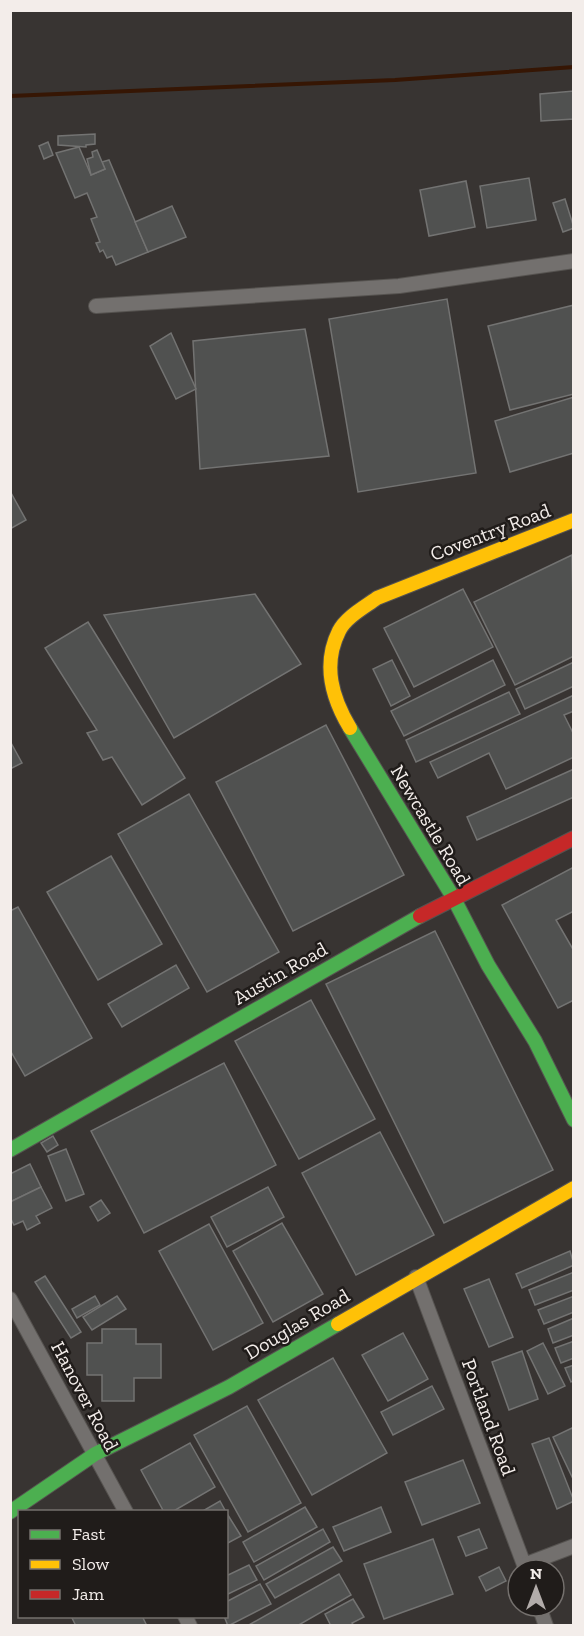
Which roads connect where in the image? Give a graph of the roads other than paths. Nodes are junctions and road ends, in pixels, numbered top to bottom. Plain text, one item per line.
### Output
1 (573, 261) edge
2 (96, 306) dead end
3 (573, 520) edge
4 (421, 580) joint
5 (573, 838) edge
6 (453, 897) junction
7 (573, 1120) edge
8 (10, 1150) edge
9 (573, 1188) edge
10 (416, 1277) junction
11 (10, 1299) edge
12 (94, 1454) junction
13 (39, 1490) junction
14 (10, 1499) edge
15 (125, 1510) edge
16 (10, 1512) edge
17 (573, 1546) edge
18 (521, 1558) edge
19 (547, 1558) edge

1 - 2 street
3 - 4 street, Coventry Road
4 - 6 street, Newcastle Road
5 - 6 street, Austin Road
6 - 7 street, Newcastle Road
6 - 8 street, Austin Road
9 - 10 street, Douglas Road
10 - 12 street, Douglas Road
10 - 18 street, Portland Road
11 - 12 street, Hanover Road
12 - 13 street, Douglas Road
12 - 15 street, Hanover Road
13 - 14 street, Douglas Road
13 - 16 street, Douglas Road
17 - 19 street

